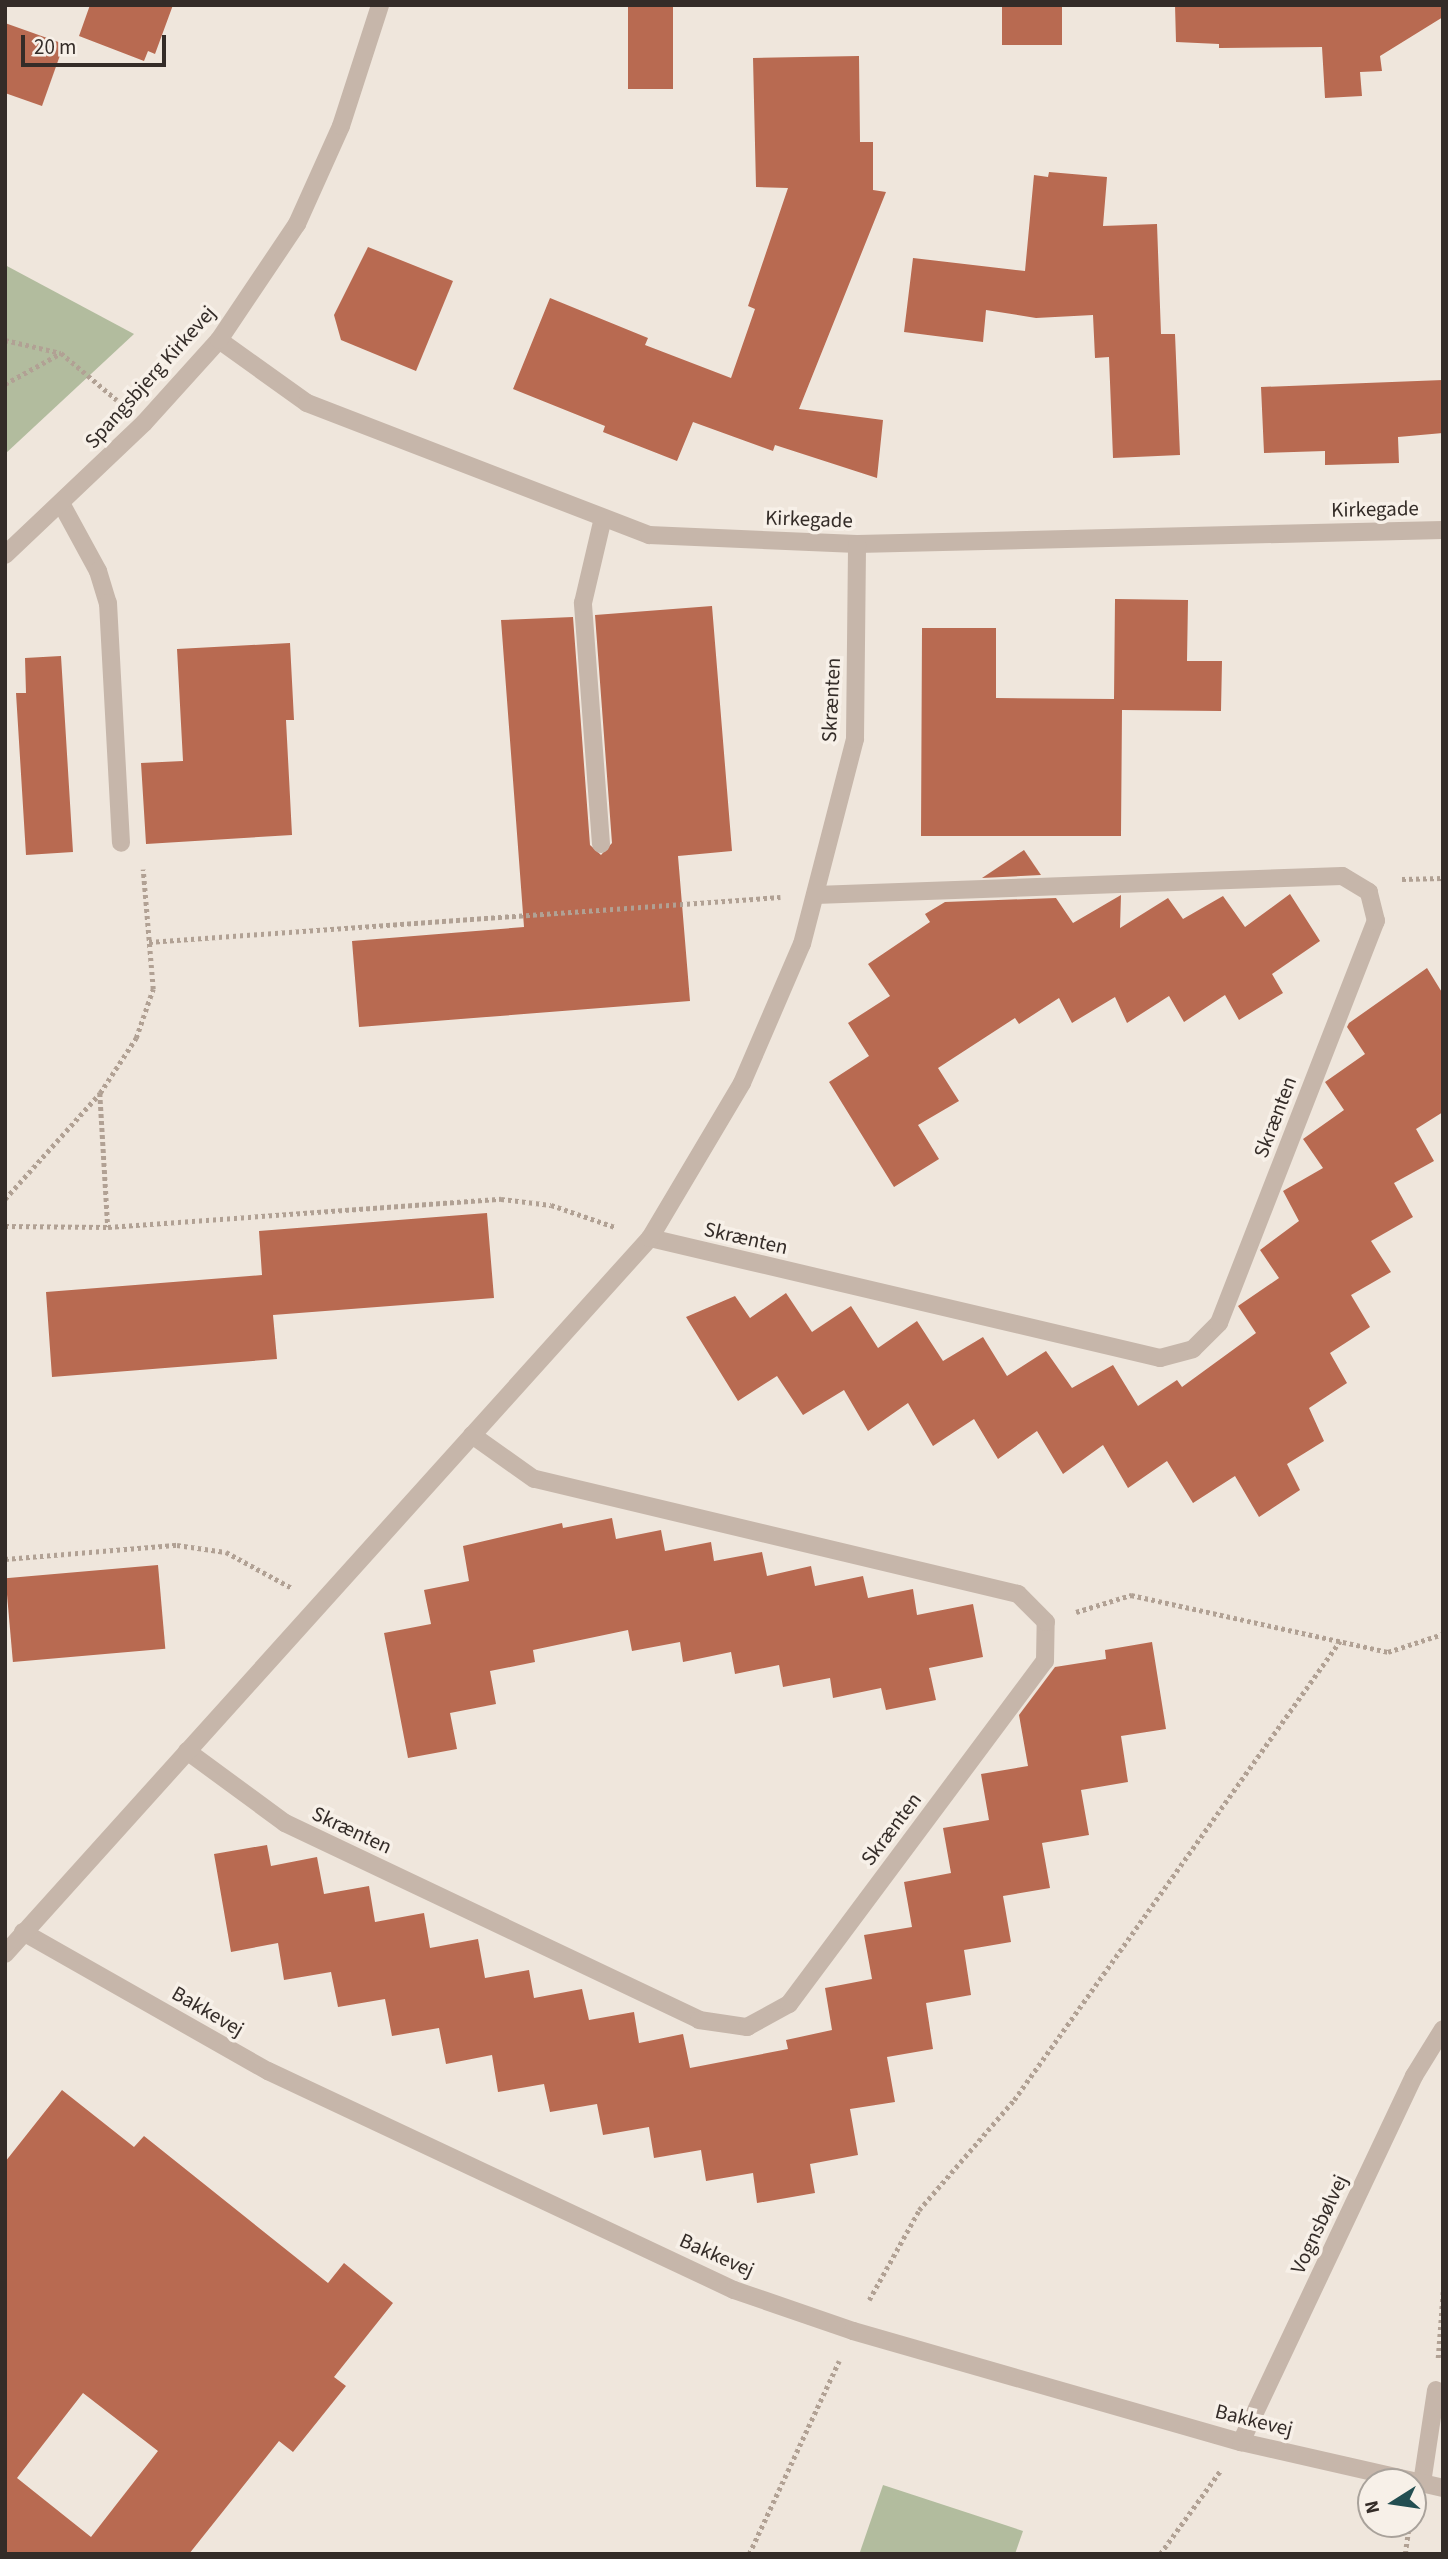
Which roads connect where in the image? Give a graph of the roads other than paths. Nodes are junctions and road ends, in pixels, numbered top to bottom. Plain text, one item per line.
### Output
1 (380, 5) edge
2 (219, 340) junction
3 (62, 505) junction
4 (603, 518) junction
5 (1443, 530) edge
6 (857, 544) junction
7 (5, 555) edge
8 (121, 843) road end
9 (601, 844) dead end
10 (815, 895) junction
11 (650, 1238) junction
12 (472, 1434) junction
13 (187, 1751) junction
14 (23, 1932) junction
15 (5, 1954) edge
16 (1443, 2029) edge
17 (1436, 2390) road end
18 (1241, 2442) junction
19 (1357, 2468) edge
20 (1424, 2468) edge

1 - 2 street, Spangsbjerg Kirkevej
2 - 3 street, Spangsbjerg Kirkevej
2 - 4 street, Kirkegade
3 - 7 street, Spangsbjerg Kirkevej
3 - 8 street
4 - 6 street, Kirkegade
4 - 9 street
5 - 6 street, Kirkegade
6 - 10 street, Skrænten
10 - 11 street, Skrænten
10 - 11 street, Skrænten
11 - 12 street, Skrænten
12 - 13 street, Skrænten
12 - 13 street, Skrænten
13 - 14 street, Skrænten
14 - 15 street, Skrænten
14 - 18 street, Bakkevej
16 - 18 street, Vognsbølvej
17 - 20 street
18 - 19 street, Bakkevej

